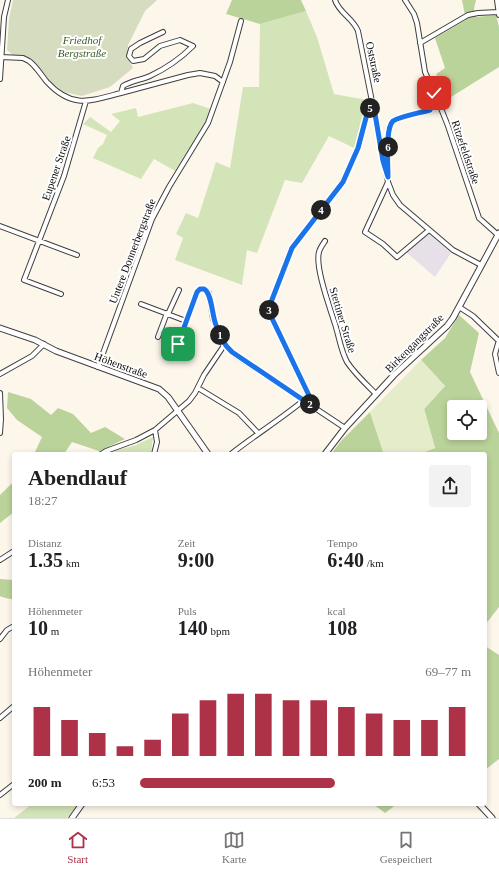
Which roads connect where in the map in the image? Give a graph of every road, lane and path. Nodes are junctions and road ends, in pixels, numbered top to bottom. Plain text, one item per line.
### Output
1 (8, 0) edge
2 (336, 0) edge
3 (405, 0) edge
4 (497, 0) edge
5 (499, 14) edge
6 (241, 21) dead end
7 (163, 32) dead end
8 (420, 43) junction
9 (2, 57) junction
10 (0, 79) edge
11 (223, 82) junction
12 (121, 93) junction
13 (434, 93) junction
14 (86, 101) junction
15 (373, 102) junction
16 (388, 179) junction
17 (0, 226) edge
18 (429, 230) junction
19 (498, 234) edge
20 (39, 240) junction
21 (325, 241) dead end
22 (77, 255) dead end
23 (481, 265) junction
24 (179, 290) dead end
25 (61, 294) dead end
26 (141, 304) dead end
27 (459, 307) junction
28 (168, 314) junction
29 (186, 321) junction
30 (0, 328) edge
31 (158, 337) dead end
32 (499, 340) edge
33 (44, 344) junction
34 (178, 344) dead end
35 (225, 344) junction
36 (499, 366) edge
37 (98, 367) junction
38 (499, 373) edge
39 (0, 374) edge
40 (198, 388) junction
41 (0, 393) edge
42 (376, 394) junction
43 (304, 400) junction
44 (315, 408) junction
45 (178, 411) junction
46 (345, 428) junction
47 (155, 430) junction
48 (0, 433) edge
49 (258, 433) junction
50 (104, 452) edge
51 (154, 452) edge
52 (207, 452) edge
53 (234, 452) edge
54 (327, 452) edge
55 (12, 552) edge
56 (0, 560) edge
57 (12, 627) edge
58 (0, 638) edge
59 (12, 708) edge
60 (0, 718) edge
61 (12, 786) edge
62 (0, 795) edge
63 (81, 806) edge
64 (481, 806) edge
65 (72, 818) edge
66 (492, 818) edge

1 - 9 street
2 - 15 street, Oststraße
3 - 8 street, Ritzefeldstraße
4 - 5 street
5 - 8 street
6 - 11 street, Untere Donnerbergstraße
7 - 12 street
8 - 13 street, Ritzefeldstraße
9 - 10 street
9 - 14 street
11 - 12 street
11 - 37 street, Untere Donnerbergstraße
12 - 14 street
13 - 16 street
13 - 19 street, Ritzefeldstraße
14 - 20 street, Eupener Straße
15 - 16 street, Oststraße
15 - 44 street
16 - 18 street, Oststraße
16 - 18 street
17 - 20 street
18 - 23 street, Oststraße
19 - 23 street, Birkengangstraße
20 - 22 street
20 - 25 street, Eupener Straße
21 - 42 street, Stettiner Straße
23 - 27 street, Birkengangstraße
24 - 28 street
26 - 28 street
27 - 32 street
27 - 42 street, Birkengangstraße
28 - 29 street
28 - 31 street
29 - 34 street
29 - 35 street
30 - 33 street, Höhenstraße
32 - 36 street
33 - 37 street, Höhenstraße
33 - 39 street
35 - 40 street
35 - 43 street
36 - 38 street
37 - 45 street, Höhenstraße
40 - 45 street
40 - 49 street
41 - 48 street
42 - 46 street, Birkengangstraße
43 - 44 street
43 - 49 street
44 - 46 street
45 - 47 street
45 - 52 street, Höhenstraße
46 - 54 street, Birkengangstraße
47 - 50 street
47 - 51 street
49 - 53 street
55 - 56 street
57 - 58 street
59 - 60 street
61 - 62 street
63 - 65 street
64 - 66 street

